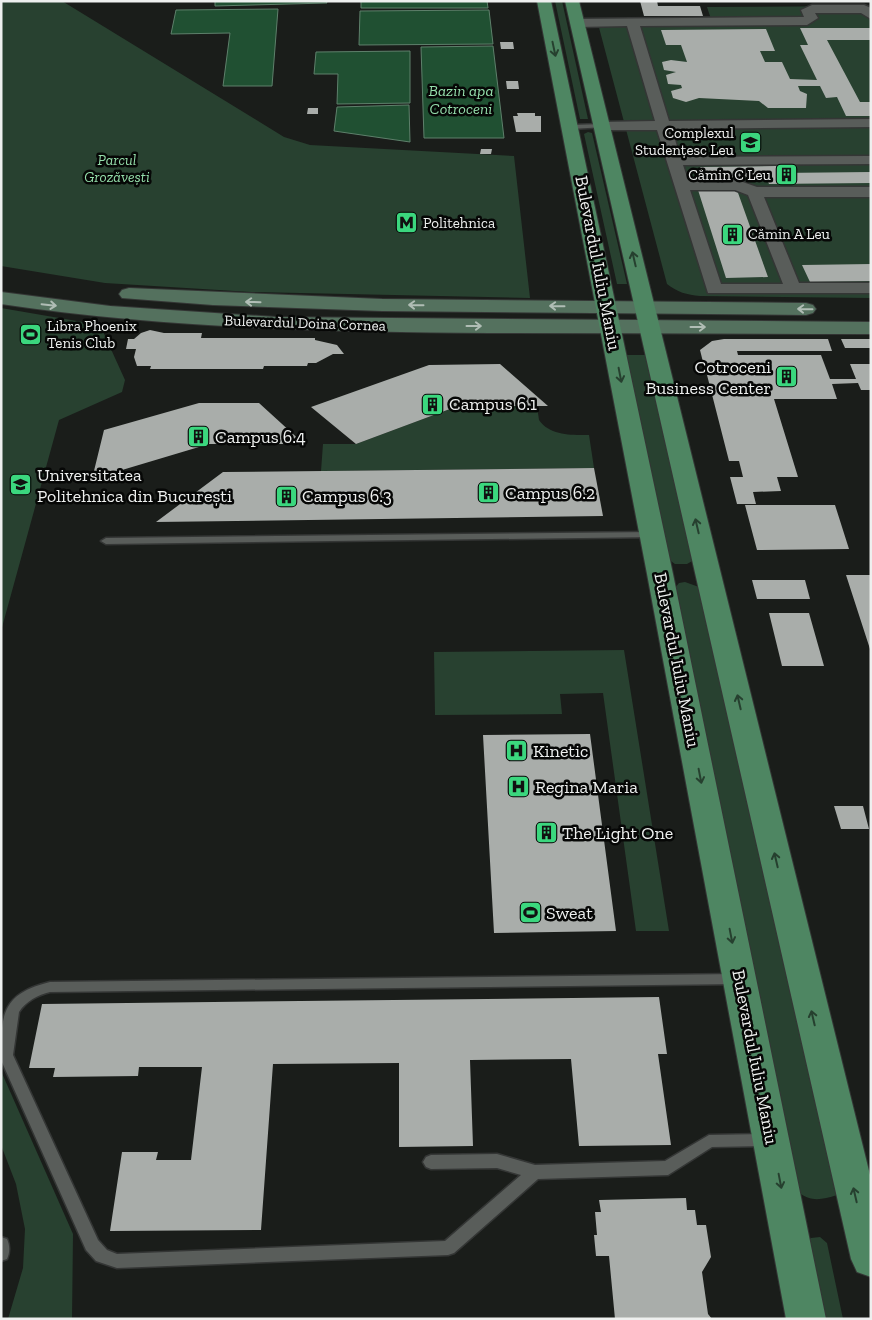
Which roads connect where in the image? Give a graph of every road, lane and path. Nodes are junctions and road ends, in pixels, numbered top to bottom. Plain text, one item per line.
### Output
1 (544, 1) edge
2 (575, 8) edge
3 (712, 10) dead end
4 (807, 10) junction
5 (871, 16) edge
6 (632, 22) junction
7 (871, 123) edge
8 (663, 125) junction
9 (603, 126) junction
10 (571, 127) junction
11 (871, 160) edge
12 (674, 161) junction
13 (682, 186) junction
14 (755, 192) junction
15 (871, 192) edge
16 (794, 288) junction
17 (871, 288) edge
18 (5, 289) edge
19 (79, 289) dead end
20 (107, 292) dead end
21 (871, 310) edge
22 (608, 317) junction
23 (647, 317) junction
24 (871, 328) edge
25 (652, 535) junction
26 (106, 541) dead end
27 (740, 979) junction
28 (771, 1140) junction
29 (431, 1162) dead end
30 (535, 1172) junction
31 (868, 1238) edge
32 (1, 1244) edge
33 (1, 1254) edge
34 (806, 1319) edge

1 -> 10 main road, Bulevardul Iuliu Maniu
2 - 6 street
2 - 9 main road, Bulevardul Iuliu Maniu
3 - 4 street
4 - 5 street
4 - 6 street
6 - 8 street
7 - 8 street
8 - 9 street
8 - 12 street
9 - 10 lane
23 -> 9 main road, Bulevardul Iuliu Maniu
10 - 22 main road, Bulevardul Iuliu Maniu
11 - 12 street
12 - 13 street
13 - 14 street
13 - 16 street
14 - 15 street
14 - 16 street
16 - 17 street
18 - 19 main road, Bulevardul Doina Cornea
18 -> 22 main road, Bulevardul Doina Cornea
22 -> 20 main road, Bulevardul Doina Cornea
21 -> 23 main road
22 - 23 main road
22 -> 25 main road, Bulevardul Iuliu Maniu
23 -> 24 main road
31 -> 23 main road, Bulevardul Iuliu Maniu
25 - 26 lane
25 -> 27 main road, Bulevardul Iuliu Maniu
27 - 28 main road, Bulevardul Iuliu Maniu
27 - 30 lane
28 - 30 lane
28 -> 34 main road, Bulevardul Iuliu Maniu
29 - 30 lane
32 - 33 lane

